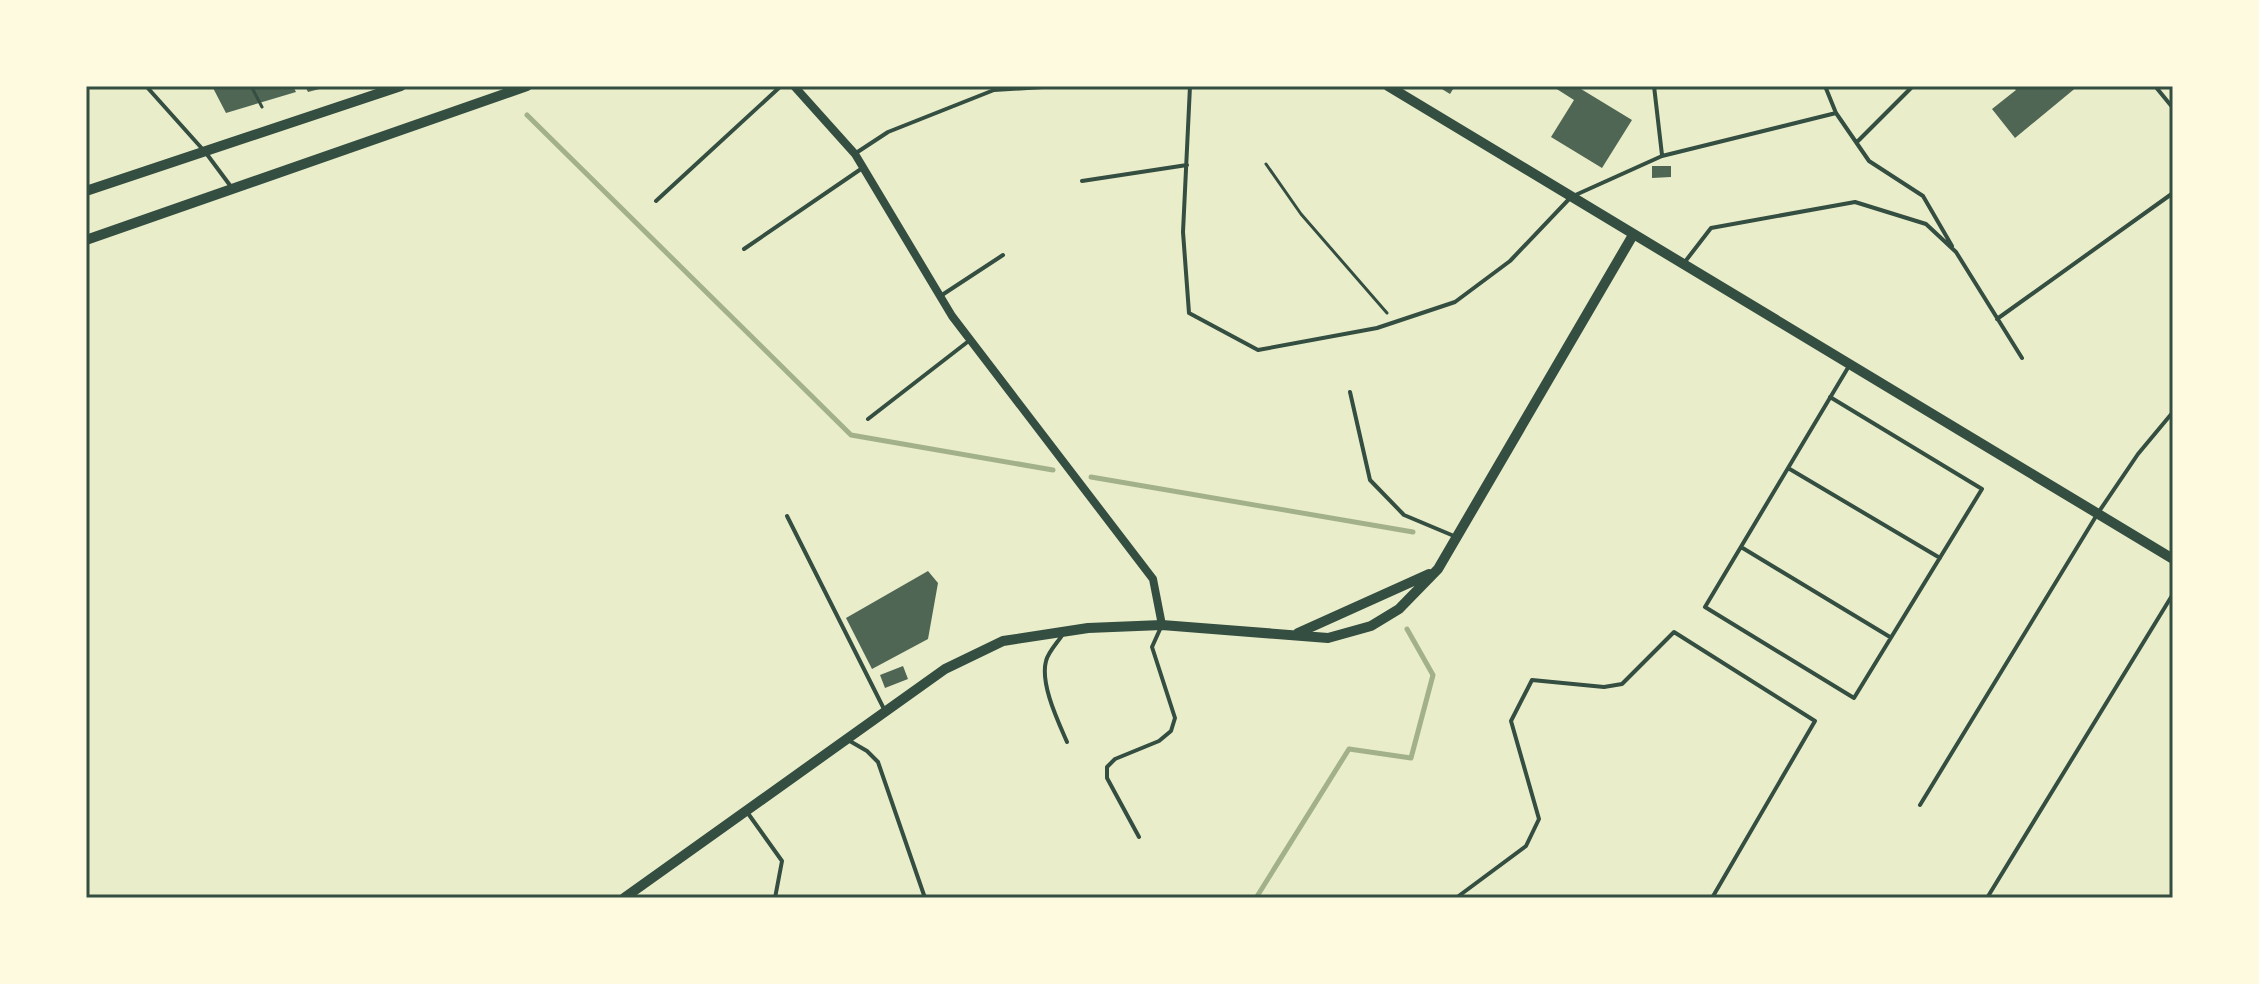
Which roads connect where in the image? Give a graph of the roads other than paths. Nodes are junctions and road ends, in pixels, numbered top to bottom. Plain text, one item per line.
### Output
1 (146, 86) edge
2 (401, 86) edge
3 (527, 86) edge
4 (781, 86) edge
5 (794, 86) edge
6 (1059, 86) edge
7 (1190, 86) edge
8 (1388, 86) edge
9 (1654, 86) edge
10 (1825, 86) edge
11 (1913, 86) edge
12 (2155, 86) edge
13 (2173, 108) edge
14 (1836, 113) junction
15 (1857, 142) junction
16 (206, 153) junction
17 (855, 154) junction
18 (1662, 156) junction
19 (1187, 165) junction
20 (863, 167) junction
21 (1082, 181) dead end
22 (232, 188) junction
23 (86, 191) edge
24 (2173, 193) edge
25 (1571, 197) junction
26 (656, 201) dead end
27 (1633, 235) junction
28 (86, 240) edge
29 (744, 249) dead end
30 (1956, 252) junction
31 (1003, 255) dead end
32 (1683, 265) junction
33 (940, 297) junction
34 (1997, 319) junction
35 (970, 340) junction
36 (2022, 358) dead end
37 (1849, 365) junction
38 (1350, 392) dead end
39 (1830, 397) junction
40 (2173, 412) edge
41 (868, 419) dead end
42 (1788, 468) junction
43 (2098, 513) junction
44 (787, 516) dead end
45 (1456, 537) junction
46 (1741, 547) junction
47 (1940, 558) junction
48 (2173, 559) edge
49 (1438, 569) junction
50 (2173, 594) edge
51 (1162, 625) junction
52 (1066, 630) junction
53 (1294, 634) junction
54 (1891, 637) junction
55 (885, 711) junction
56 (846, 739) junction
57 (1067, 742) dead end
58 (1920, 805) dead end
59 (745, 811) junction
60 (1139, 837) dead end
61 (624, 898) edge
62 (775, 898) edge
63 (925, 898) edge
64 (1456, 898) edge
65 (1712, 898) edge
66 (1987, 898) edge

1 - 16 lane
2 - 16 street
3 - 22 street
4 - 26 lane
5 - 17 street
6 - 17 lane
7 - 19 lane
8 - 25 street
9 - 18 lane
10 - 14 lane
11 - 15 lane
12 - 13 lane
14 - 15 lane
14 - 18 lane
15 - 30 lane
16 - 22 lane
16 - 23 street
17 - 20 street
18 - 25 lane
19 - 21 lane
19 - 25 lane
20 - 29 lane
20 - 33 street
22 - 28 street
24 - 34 lane
25 - 27 street
27 - 32 street
27 - 45 street
30 - 32 lane
30 - 34 lane
31 - 33 lane
32 - 37 street
33 - 35 street
34 - 36 lane
35 - 41 lane
35 - 51 street
37 - 39 lane
37 - 43 street
38 - 45 lane
39 - 42 lane
39 - 47 lane
40 - 43 lane
42 - 46 lane
42 - 47 lane
43 - 48 street
43 - 58 lane
44 - 55 lane
45 - 49 street
46 - 54 lane
46 - 54 lane
47 - 54 lane
49 - 53 street
49 - 53 street
50 - 66 lane
51 - 52 street
51 - 53 street
51 - 60 lane
52 - 55 street
52 - 57 lane
55 - 56 street
56 - 59 street
56 - 63 lane
59 - 61 street
59 - 62 lane
64 - 65 lane

